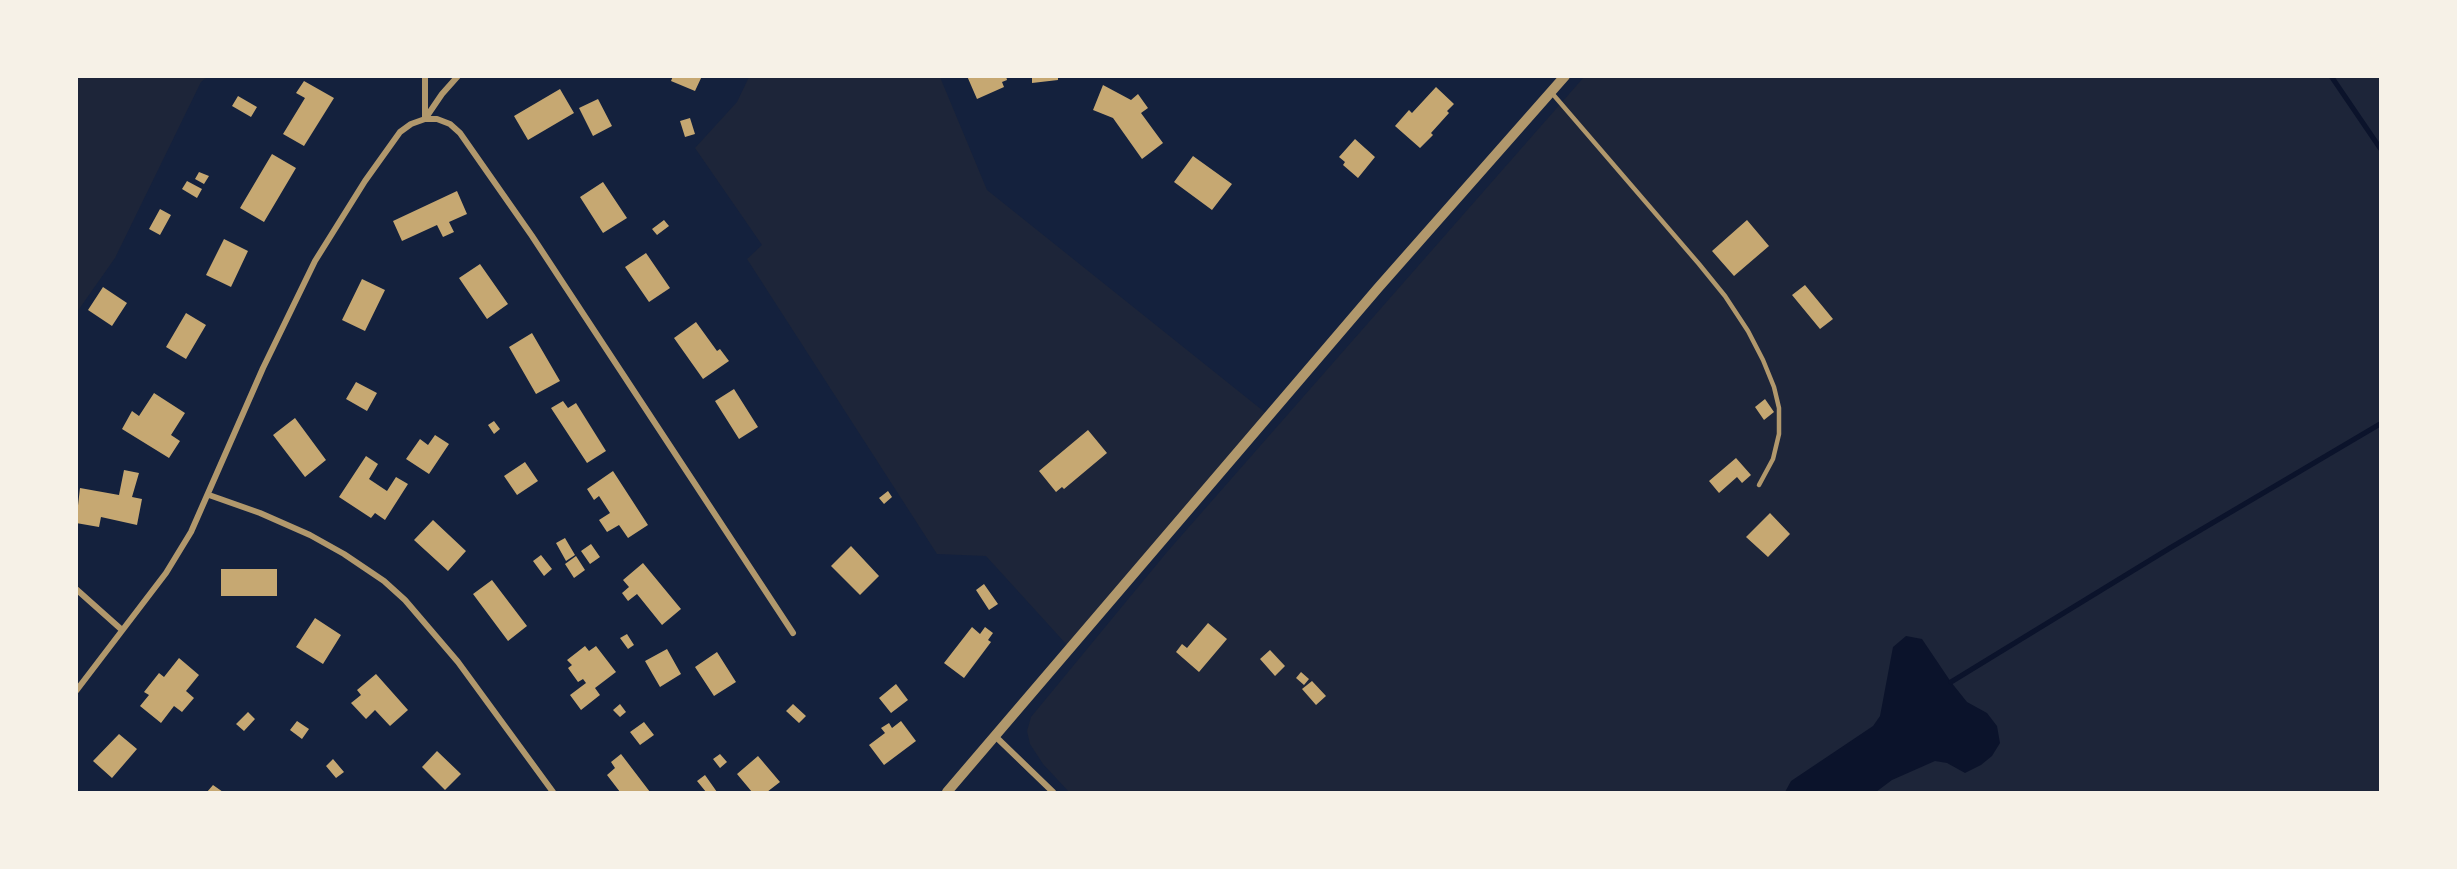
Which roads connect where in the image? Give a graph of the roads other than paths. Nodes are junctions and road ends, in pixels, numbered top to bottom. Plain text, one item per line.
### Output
1 (425, 76) edge
2 (458, 76) edge
3 (1565, 76) edge
4 (1551, 92) junction
5 (425, 119) junction
6 (1759, 485) dead end
7 (209, 495) junction
8 (76, 589) edge
9 (122, 630) junction
10 (793, 633) dead end
11 (76, 691) edge
12 (995, 736) junction
13 (553, 792) edge
14 (947, 792) edge
15 (1053, 792) edge

1 - 5 street
2 - 5 street
3 - 4 street
4 - 6 lane
4 - 12 street
5 - 7 street
5 - 10 street
7 - 9 street
7 - 13 street
8 - 9 street
9 - 11 street
12 - 14 street
12 - 15 street

